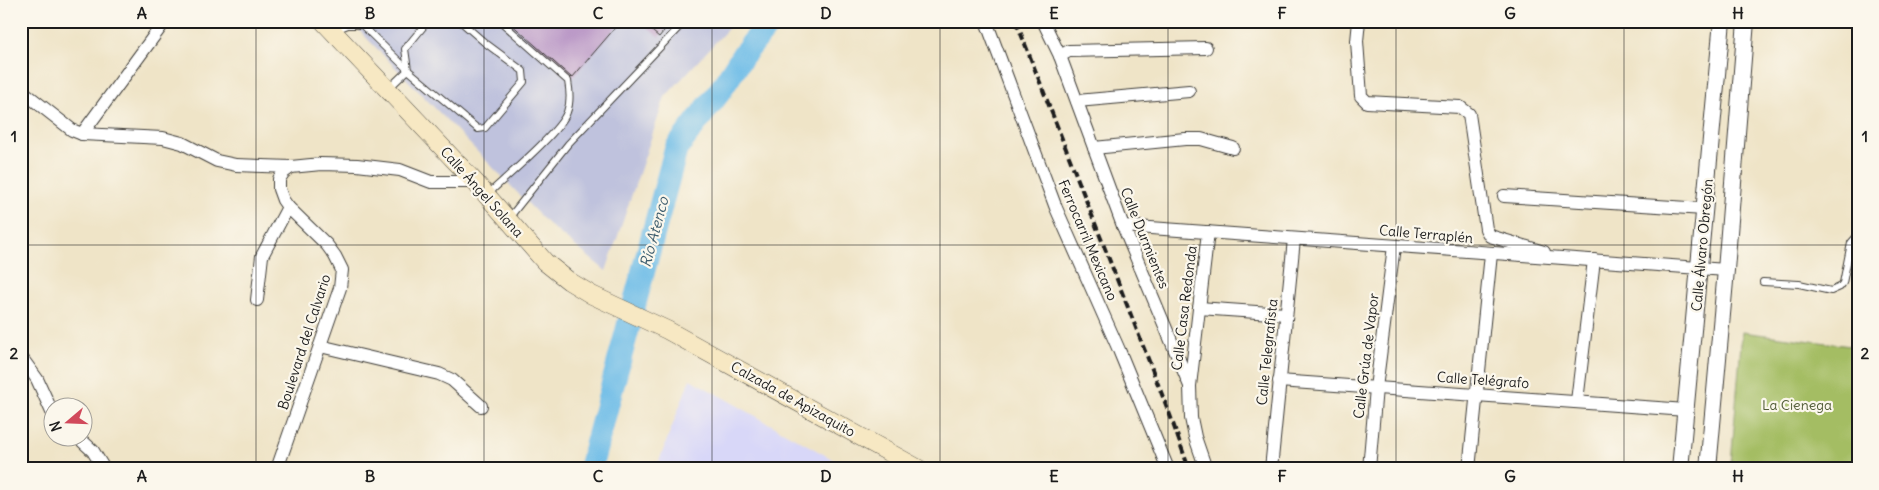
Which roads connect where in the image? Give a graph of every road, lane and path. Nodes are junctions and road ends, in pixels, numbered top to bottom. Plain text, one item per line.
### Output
1 (165, 21) edge
2 (428, 21) edge
3 (460, 21) edge
4 (500, 21) edge
5 (685, 21) edge
6 (986, 21) edge
7 (1043, 21) edge
8 (1359, 21) edge
9 (1722, 21) edge
10 (1746, 21) edge
11 (327, 26) edge
12 (1206, 48) dead end
13 (1060, 56) junction
14 (408, 70) junction
15 (21, 90) edge
16 (387, 90) junction
17 (1189, 91) dead end
18 (1077, 101) junction
19 (82, 134) junction
20 (1094, 148) junction
21 (1233, 148) dead end
22 (1710, 148) junction
23 (1735, 150) junction
24 (291, 167) junction
25 (480, 189) junction
26 (1504, 196) dead end
27 (288, 207) junction
28 (1704, 209) junction
29 (508, 219) junction
30 (1124, 226) junction
31 (1208, 232) junction
32 (1858, 235) edge
33 (1294, 239) junction
34 (1394, 246) junction
35 (1491, 254) junction
36 (1566, 259) junction
37 (1594, 260) junction
38 (1700, 268) junction
39 (1726, 270) junction
40 (1763, 282) dead end
41 (257, 300) dead end
42 (1199, 308) junction
43 (1286, 314) junction
44 (667, 330) joint
45 (320, 346) junction
46 (21, 357) edge
47 (1279, 381) junction
48 (1190, 386) junction
49 (1376, 388) junction
50 (1476, 394) junction
51 (46, 398) edge
52 (1577, 401) junction
53 (481, 406) dead end
54 (1686, 410) junction
55 (90, 448) edge
56 (104, 469) edge
57 (277, 469) edge
58 (919, 469) edge
59 (1168, 469) edge
60 (1206, 469) edge
61 (1271, 469) edge
62 (1369, 469) edge
63 (1469, 469) edge
64 (1680, 469) edge
65 (1708, 469) edge

1 - 19 street
2 - 14 lane
3 - 14 lane
4 - 25 lane
5 - 29 lane
6 - 59 street, Ferrocarril Mexicano
7 - 13 street, Calle Durmientes
8 - 36 street
9 - 22 street, Calle Álvaro Obregón
10 - 23 street, Calle Álvaro Obregón
11 - 14 lane
11 - 16 main road, Calle Ángel Solana
12 - 13 street
13 - 18 street, Calle Durmientes
14 - 16 lane
15 - 19 street
16 - 25 main road, Calle Ángel Solana
17 - 18 street
18 - 20 street, Calle Durmientes
19 - 24 street
20 - 21 street
20 - 30 street, Calle Durmientes
22 - 23 street
22 - 28 street, Calle Álvaro Obregón
23 - 39 street, Calle Álvaro Obregón
24 - 25 street
24 - 27 street, Boulevard del Calvario
25 - 29 main road, Calle Ángel Solana
26 - 28 street
27 - 41 street
27 - 45 street, Boulevard del Calvario
28 - 38 street, Calle Álvaro Obregón
29 - 44 main road, Calle Ángel Solana
30 - 31 street, Calle Terraplén
30 - 48 street, Calle Durmientes
31 - 33 street, Calle Terraplén
31 - 42 street, Calle Casa Redonda
32 - 40 lane
33 - 34 street, Calle Terraplén
33 - 43 street, Calle Telegrafista
34 - 35 street, Calle Terraplén
34 - 49 street, Calle Grúa de Vapor
35 - 36 street, Calle Terraplén
35 - 50 street
36 - 37 street, Calle Terraplén
37 - 38 street, Calle Terraplén
37 - 52 street
38 - 39 street, Calle Terraplén
38 - 54 street, Calle Álvaro Obregón
39 - 65 street, Calle Álvaro Obregón
42 - 43 street
42 - 48 street, Calle Casa Redonda
43 - 47 street, Calle Telegrafista
44 - 58 main road, Calzada de Apizaquito
45 - 53 street
45 - 57 street, Boulevard del Calvario
46 - 51 street
47 - 49 street, Calle Telégrafo
47 - 61 street, Calle Telegrafista
48 - 60 street, Calle Durmientes
49 - 50 street, Calle Telégrafo
49 - 62 street, Calle Grúa de Vapor
50 - 52 street, Calle Telégrafo
50 - 63 street
52 - 54 street, Calle Telégrafo
54 - 64 street, Calle Álvaro Obregón
55 - 56 street

